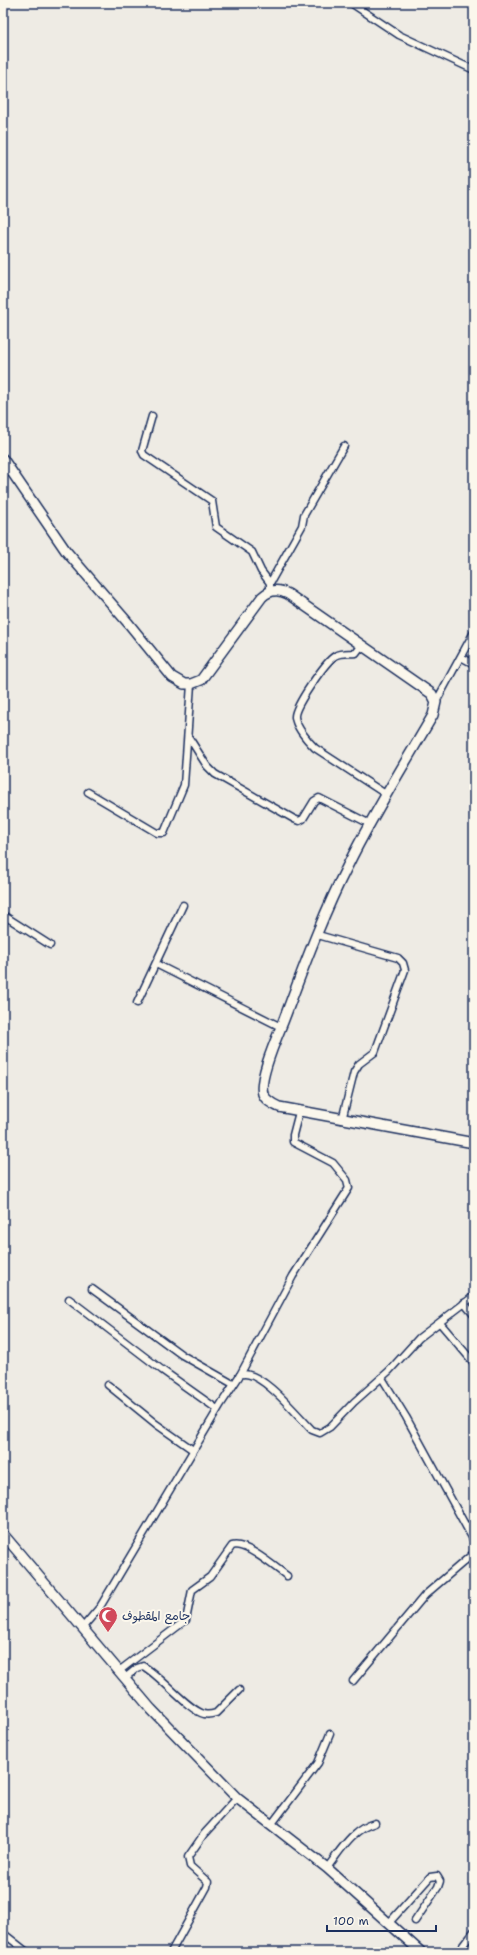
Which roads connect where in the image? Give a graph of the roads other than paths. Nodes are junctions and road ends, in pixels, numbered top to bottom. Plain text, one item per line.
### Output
1 (351, 3) edge
2 (474, 70) edge
3 (152, 416) dead end
4 (344, 446) dead end
5 (3, 459) edge
6 (270, 587) junction
7 (474, 632) edge
8 (362, 645) junction
9 (461, 657) junction
10 (474, 664) edge
11 (191, 684) junction
12 (436, 702) junction
13 (188, 736) junction
14 (88, 792) dead end
15 (387, 795) junction
16 (370, 824) junction
17 (183, 905) dead end
18 (3, 915) edge
19 (318, 934) junction
20 (50, 945) dead end
21 (156, 964) junction
22 (137, 1003) dead end
23 (281, 1026) junction
24 (299, 1112) junction
25 (342, 1120) junction
26 (474, 1143) edge
27 (92, 1289) dead end
28 (474, 1296) edge
29 (69, 1299) dead end
30 (464, 1303) junction
31 (474, 1316) edge
32 (440, 1323) junction
33 (474, 1363) edge
34 (240, 1375) junction
35 (382, 1378) junction
36 (233, 1384) junction
37 (108, 1385) dead end
38 (217, 1409) junction
39 (193, 1450) junction
40 (474, 1522) edge
41 (468, 1527) junction
42 (3, 1534) edge
43 (474, 1541) edge
44 (474, 1553) edge
45 (287, 1576) dead end
46 (83, 1627) junction
47 (122, 1675) junction
48 (352, 1681) dead end
49 (239, 1690) dead end
50 (330, 1734) dead end
51 (237, 1798) junction
52 (375, 1822) dead end
53 (271, 1825) junction
54 (327, 1868) junction
55 (415, 1921) dead end
56 (388, 1924) junction
57 (474, 1931) edge
58 (3, 1933) edge
59 (27, 1952) edge
60 (171, 1952) edge
61 (421, 1952) edge
62 (458, 1952) edge

1 - 2 street
3 - 6 street
4 - 6 street
5 - 11 street
6 - 8 street
6 - 11 street
7 - 9 street
8 - 12 street
8 - 15 street
9 - 10 street
9 - 12 street
11 - 13 street
12 - 15 street
13 - 14 street
13 - 16 street
15 - 16 street
16 - 19 street
17 - 21 street
18 - 20 street
19 - 23 street
19 - 25 street
21 - 22 street
21 - 23 street
23 - 24 street
24 - 25 street
24 - 34 street
25 - 26 street
27 - 36 street
28 - 30 street
29 - 38 street
30 - 31 street
30 - 32 street
32 - 33 street
32 - 35 street
34 - 35 street
34 - 36 street
35 - 41 street
36 - 38 street
37 - 39 street
38 - 39 street
39 - 46 street
40 - 41 street
41 - 43 street
42 - 46 street
44 - 48 street
45 - 47 street
46 - 47 street
47 - 49 street
47 - 51 street
50 - 53 street
51 - 53 street
51 - 60 street
52 - 54 street
53 - 54 street
54 - 56 street
55 - 56 street
56 - 61 street
57 - 62 street
58 - 59 street

